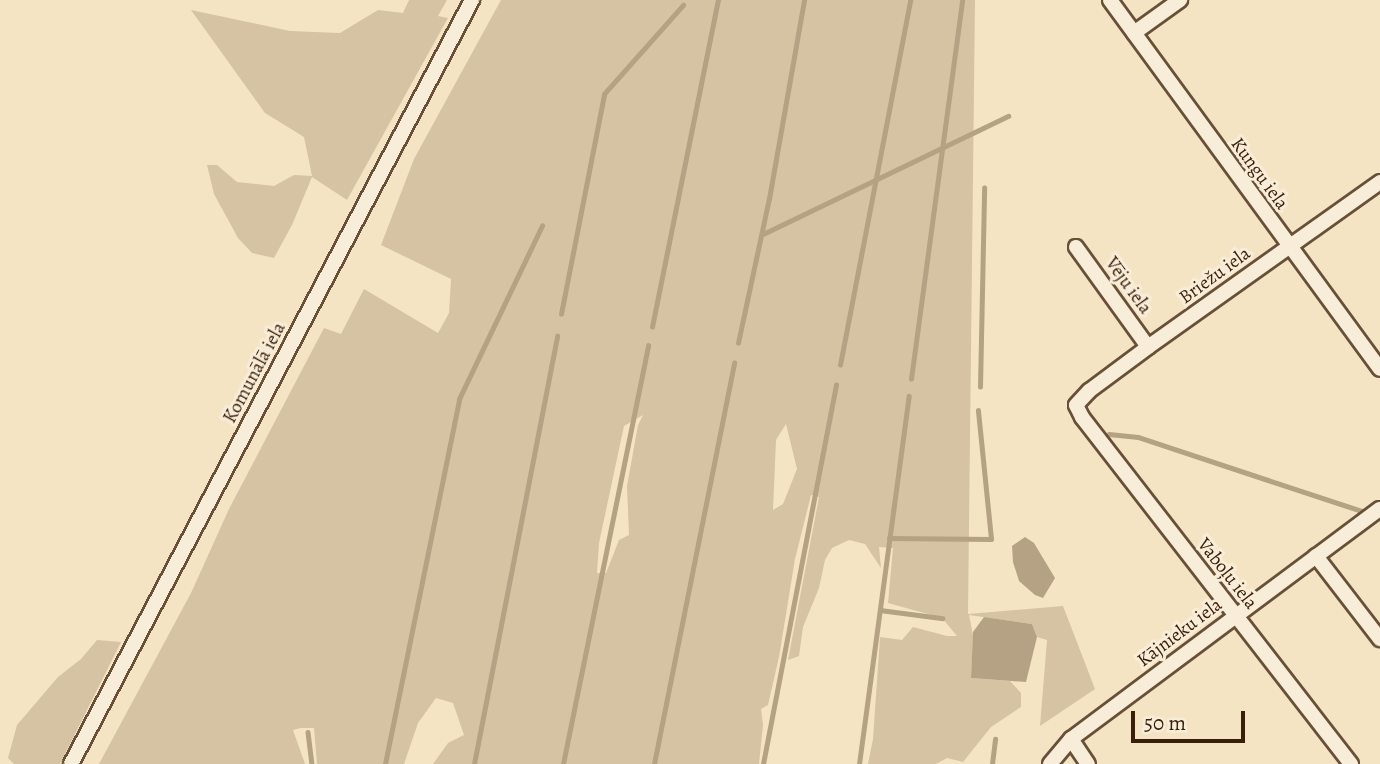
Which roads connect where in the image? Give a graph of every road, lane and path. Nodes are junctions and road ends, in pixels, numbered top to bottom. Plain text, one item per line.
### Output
1 (472, 0) edge
2 (1110, 0) edge
3 (1180, 0) edge
4 (1134, 33) junction
5 (1380, 182) edge
6 (1076, 247) dead end
7 (1288, 247) junction
8 (1148, 347) junction
9 (1380, 369) edge
10 (1076, 405) joint
11 (1380, 509) edge
12 (1316, 556) junction
13 (1235, 616) junction
14 (1380, 639) edge
15 (1071, 739) junction
16 (71, 764) edge
17 (1050, 764) edge
18 (1088, 764) edge
19 (1351, 764) edge

1 - 16 street, Komunālā iela
2 - 4 street, Kungu iela
3 - 4 street
4 - 7 street, Kungu iela
5 - 7 street, Briežu iela
6 - 8 street, Vēju iela
7 - 8 street, Briežu iela
7 - 9 street, Kungu iela
8 - 10 street, Briežu iela
10 - 13 street, Vaboļu iela
11 - 12 street, Kājnieku iela
12 - 13 street, Kājnieku iela
12 - 14 street
13 - 15 street, Kājnieku iela
13 - 19 street, Vaboļu iela
15 - 17 street, Kājnieku iela
15 - 18 street

